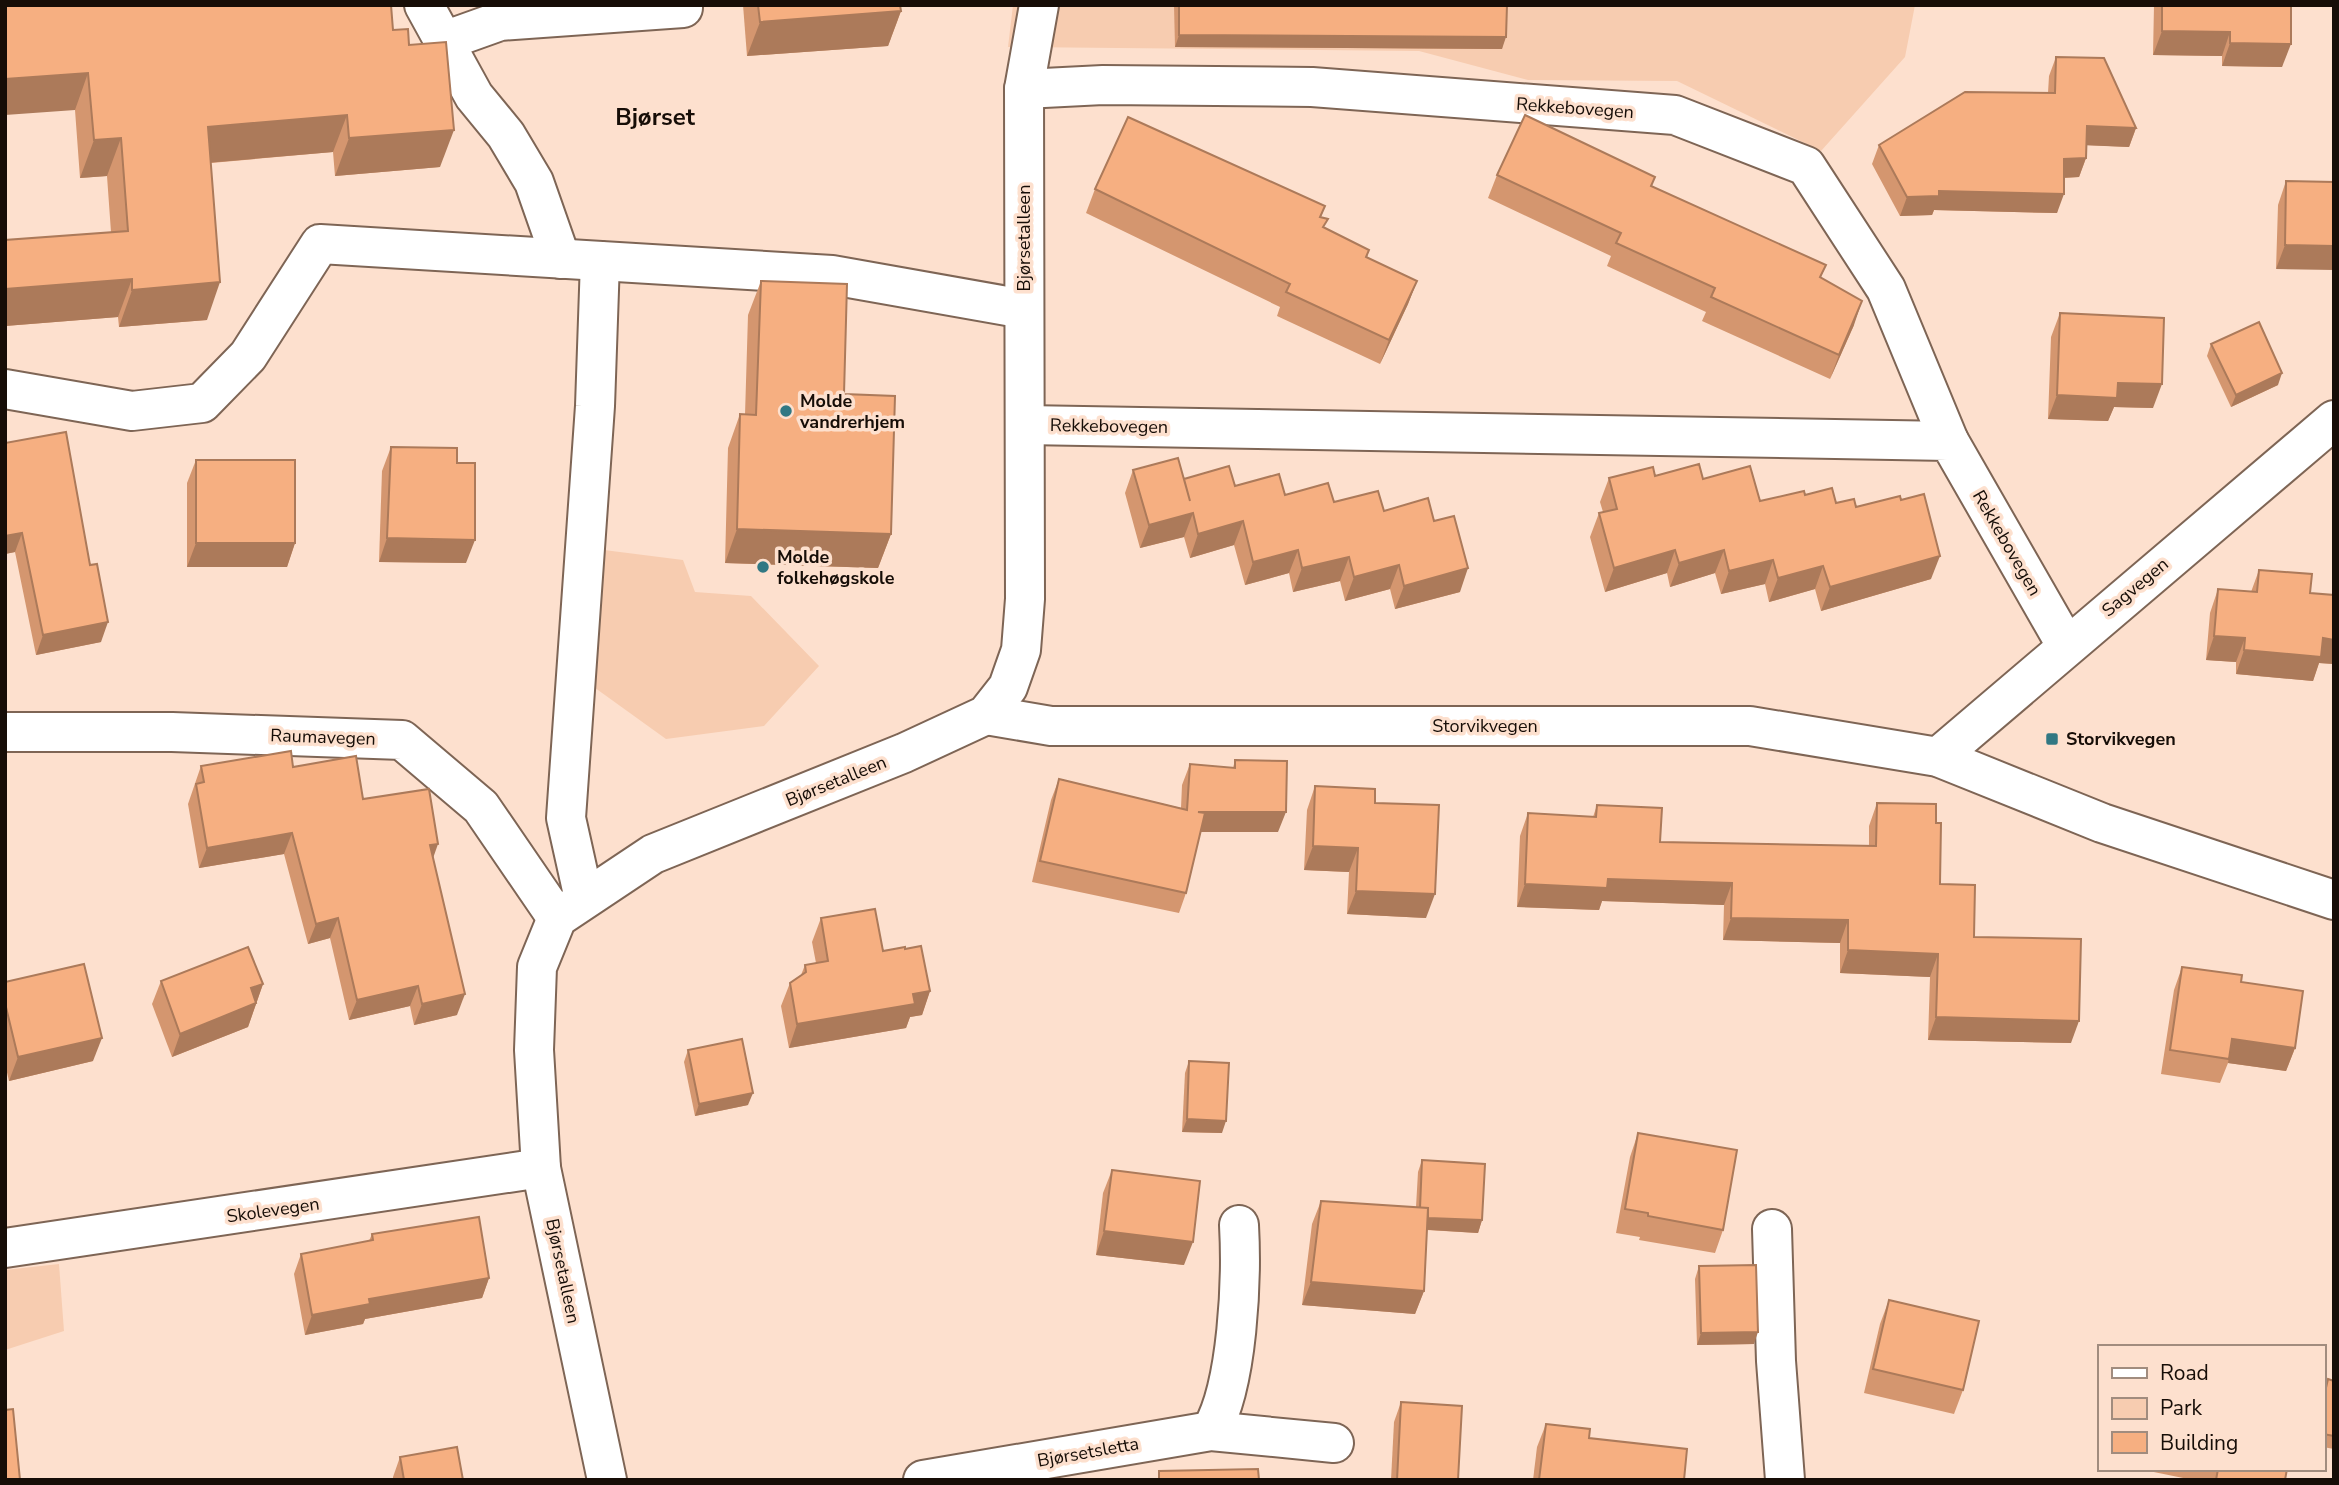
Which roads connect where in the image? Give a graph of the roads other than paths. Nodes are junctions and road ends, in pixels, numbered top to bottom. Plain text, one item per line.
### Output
1 (424, 5) edge
2 (1039, 5) edge
3 (683, 8) dead end
4 (444, 40) junction
5 (1024, 89) junction
6 (561, 258) junction
7 (600, 261) junction
8 (1024, 309) junction
9 (5, 389) edge
10 (2334, 420) edge
11 (1025, 425) junction
12 (1950, 442) junction
13 (2066, 645) junction
14 (986, 715) junction
15 (5, 732) edge
16 (1938, 757) junction
17 (2334, 901) edge
18 (570, 909) junction
19 (541, 1168) junction
20 (1239, 1225) dead end
21 (1772, 1229) dead end
22 (5, 1248) edge
23 (1211, 1432) junction
24 (1334, 1443) dead end
25 (607, 1480) edge
26 (923, 1480) edge
27 (1785, 1480) edge

1 - 4 street
2 - 5 street, Bjørsetalleen
3 - 4 street
4 - 6 street
5 - 8 street, Bjørsetalleen
5 - 12 street, Rekkebovegen
6 - 7 street
6 - 9 street
7 - 8 street
7 - 18 street
8 - 11 street, Bjørsetalleen
10 - 13 street, Sagvegen
11 - 12 street, Rekkebovegen
11 - 14 street, Bjørsetalleen
12 - 13 street, Rekkebovegen
13 - 16 street, Sagvegen
14 - 16 street, Storvikvegen
14 - 18 street, Bjørsetalleen
15 - 18 street, Raumavegen
16 - 17 street, Storvikvegen
18 - 19 street, Bjørsetalleen
19 - 22 street, Skolevegen
19 - 25 street, Bjørsetalleen
20 - 23 street
21 - 27 street
23 - 24 street, Bjørsetsletta
23 - 26 street, Bjørsetsletta

